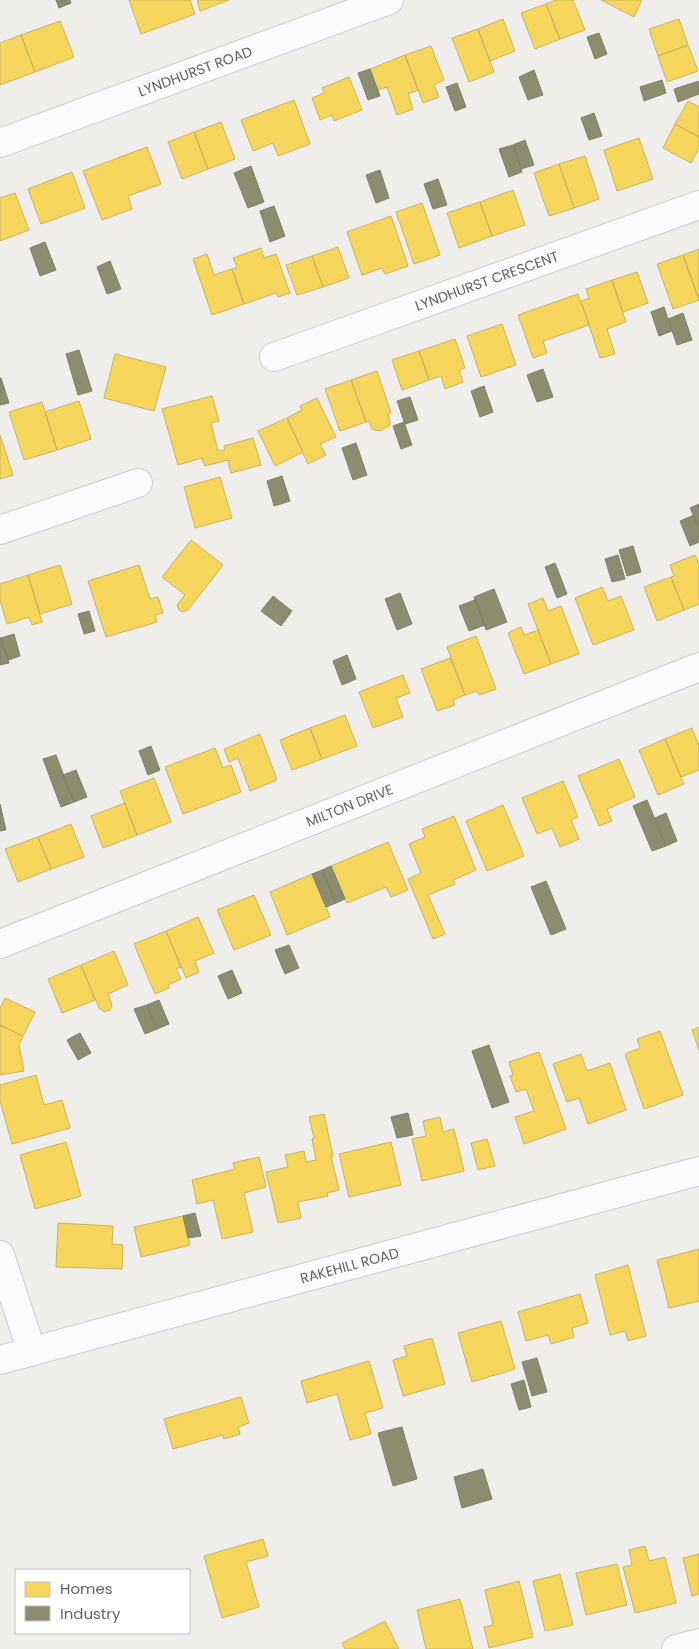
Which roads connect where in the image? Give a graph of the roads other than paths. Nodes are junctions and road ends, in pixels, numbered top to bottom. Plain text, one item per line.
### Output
1 (389, 0) edge
2 (0, 143) edge
3 (699, 205) edge
4 (274, 357) dead end
5 (138, 483) dead end
6 (0, 530) edge
7 (699, 667) edge
8 (0, 944) edge
9 (699, 1171) edge
10 (0, 1255) edge
11 (32, 1352) junction
12 (0, 1360) edge
13 (699, 1643) edge
14 (676, 1649) edge

1 - 2 street, LYNDHURST ROAD
3 - 4 street, LYNDHURST CRESCENT
5 - 6 street
7 - 8 street, MILTON DRIVE
9 - 11 street, RAKEHILL ROAD
10 - 11 street
11 - 12 street, RAKEHILL ROAD
13 - 14 street

